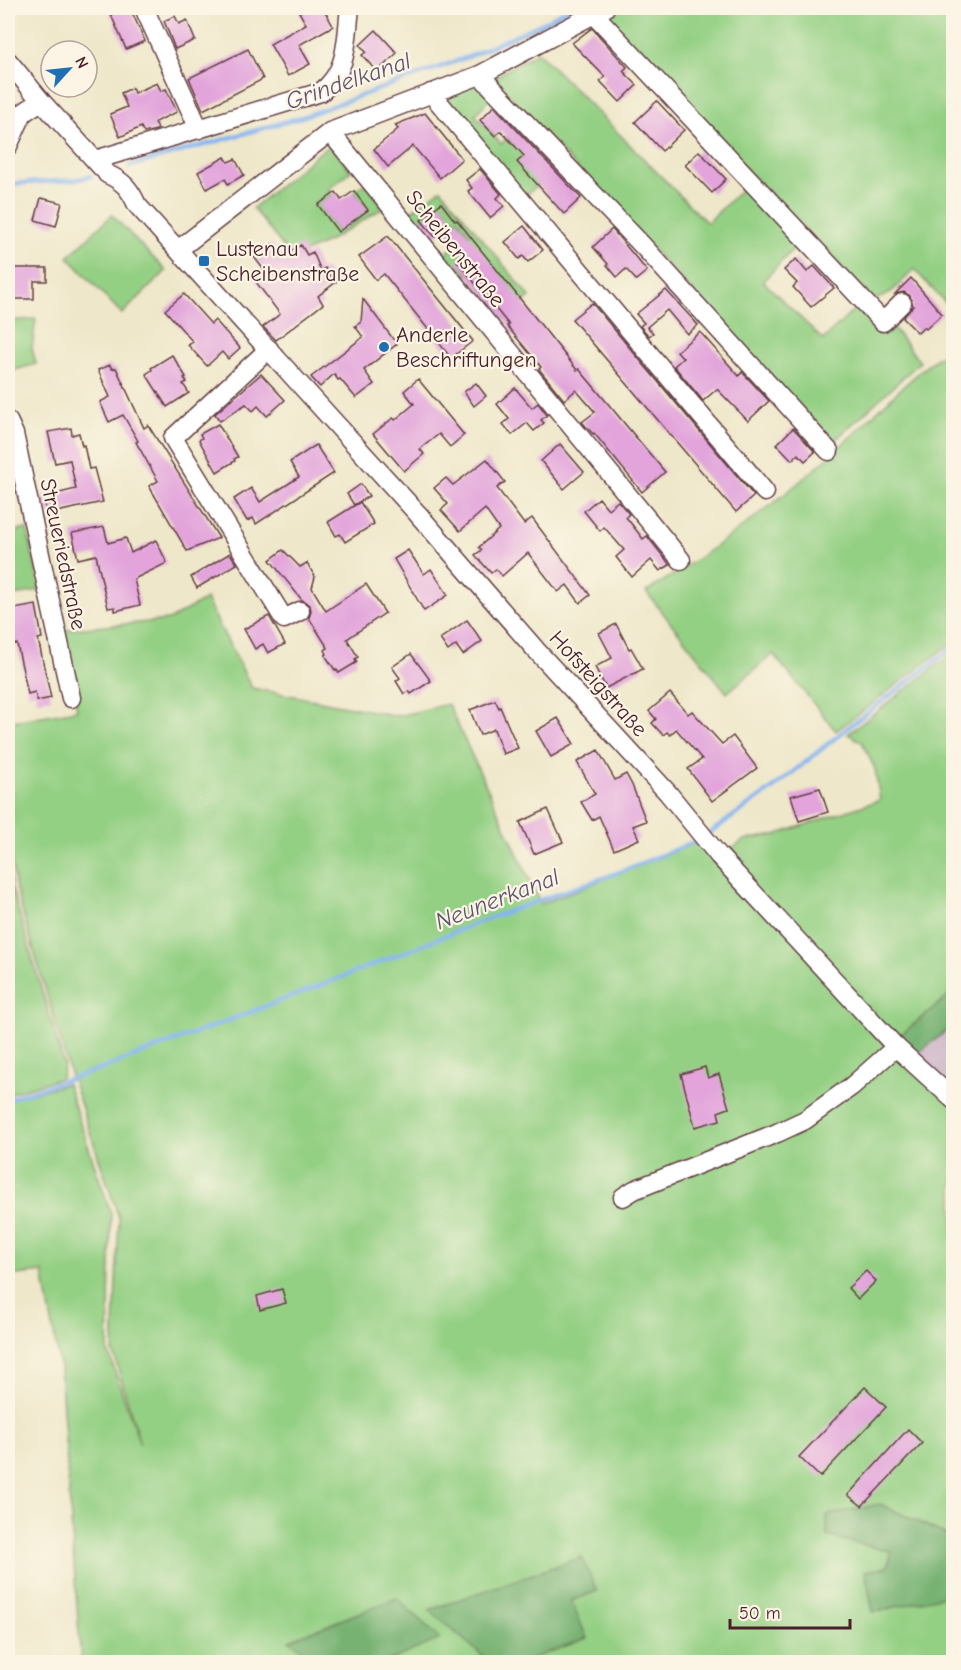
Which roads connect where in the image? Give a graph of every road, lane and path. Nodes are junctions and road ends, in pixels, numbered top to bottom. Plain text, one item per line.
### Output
1 (144, 8) edge
2 (350, 8) edge
3 (599, 11) edge
4 (8, 61) edge
5 (480, 75) junction
6 (431, 93) junction
7 (40, 101) junction
8 (199, 129) junction
9 (330, 132) junction
10 (8, 146) edge
11 (95, 160) junction
12 (179, 249) junction
13 (902, 303) dead end
14 (269, 349) junction
15 (8, 422) edge
16 (829, 451) dead end
17 (765, 492) dead end
18 (681, 560) dead end
19 (300, 611) dead end
20 (71, 698) dead end
21 (896, 1047) junction
22 (954, 1100) edge
23 (623, 1197) dead end

1 - 8 street
2 - 8 street
3 - 5 street
3 - 13 street
4 - 7 street, Hofsteigstraße
5 - 6 street
5 - 16 street
6 - 9 street
6 - 17 street
7 - 10 street
7 - 11 street, Hofsteigstraße
8 - 11 street
9 - 12 street
9 - 18 street, Scheibenstraße
11 - 12 street, Hofsteigstraße
12 - 14 street, Hofsteigstraße
14 - 19 street
14 - 21 street, Hofsteigstraße
15 - 20 street, Streueriedstraße
21 - 22 street, Hofsteigstraße
21 - 23 street

